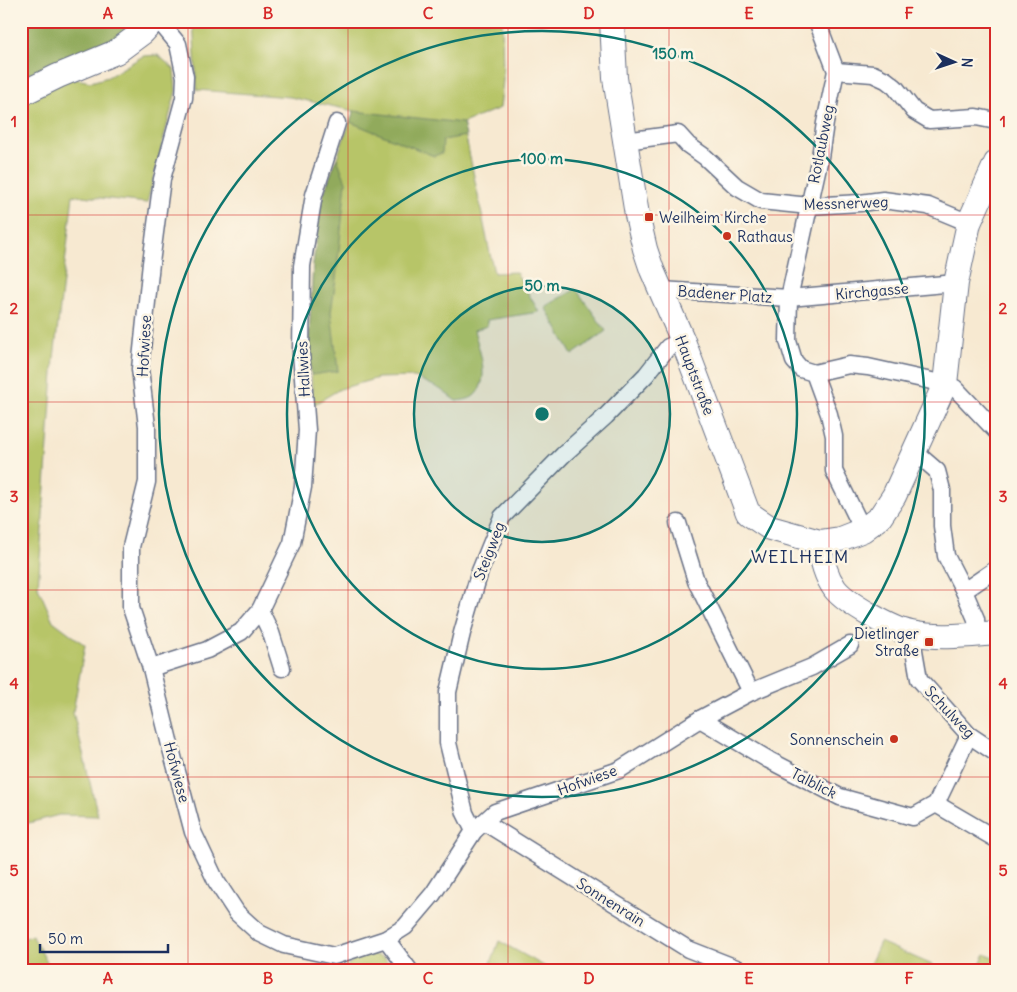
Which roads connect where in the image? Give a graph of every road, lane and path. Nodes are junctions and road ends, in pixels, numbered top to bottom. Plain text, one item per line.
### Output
1 (154, 21) edge
2 (159, 21) edge
3 (612, 21) edge
4 (817, 21) edge
5 (836, 71) junction
6 (21, 94) edge
7 (996, 121) edge
8 (337, 123) dead end
9 (625, 141) junction
10 (996, 163) edge
11 (809, 206) junction
12 (969, 223) junction
13 (956, 283) junction
14 (661, 290) junction
15 (789, 298) junction
16 (683, 341) junction
17 (814, 373) junction
18 (946, 384) junction
19 (996, 431) edge
20 (915, 452) junction
21 (678, 524) dead end
22 (863, 530) junction
23 (820, 542) junction
24 (996, 569) edge
25 (964, 591) junction
26 (260, 610) junction
27 (910, 633) junction
28 (986, 634) edge
29 (850, 644) dead end
30 (151, 668) junction
31 (282, 668) dead end
32 (751, 692) junction
33 (700, 719) junction
34 (969, 736) junction
35 (996, 753) edge
36 (936, 804) junction
37 (479, 827) junction
38 (996, 839) edge
39 (386, 939) junction
40 (410, 971) edge
41 (744, 971) edge

1 - 6 street
2 - 30 street, Hofwiese
3 - 9 street, Hauptstraße
4 - 5 street
5 - 7 street
5 - 11 street, Rotlaubweg
8 - 26 street, Hallwies
9 - 11 street, Messnerweg
9 - 14 street, Hauptstraße
10 - 12 street, Hauptstraße
11 - 12 street, Messnerweg
11 - 15 street, Rotlaubweg
12 - 13 street, Hauptstraße
13 - 15 street, Kirchgasse
13 - 18 street, Hauptstraße
14 - 15 street, Badener Platz
14 - 16 street, Hauptstraße
15 - 17 street, Rotlaubweg
16 - 23 street, Hauptstraße
16 - 37 street, Steigweg
17 - 18 street
17 - 22 street
18 - 19 street
18 - 20 street, Hauptstraße
20 - 22 street, Hauptstraße
20 - 25 street
21 - 32 street
22 - 23 street, Hauptstraße
23 - 27 street
24 - 25 street
25 - 28 street
26 - 30 street, Hallwies
26 - 31 street
27 - 28 street
27 - 34 street, Schulweg
29 - 32 street, Hofwiese
30 - 39 street, Hofwiese
32 - 33 street, Hofwiese
33 - 36 street, Talblick
33 - 37 street, Hofwiese
34 - 35 street, Schulweg
34 - 36 street
36 - 38 street
37 - 39 street, Hofwiese
37 - 41 street, Sonnenrain
39 - 40 street

